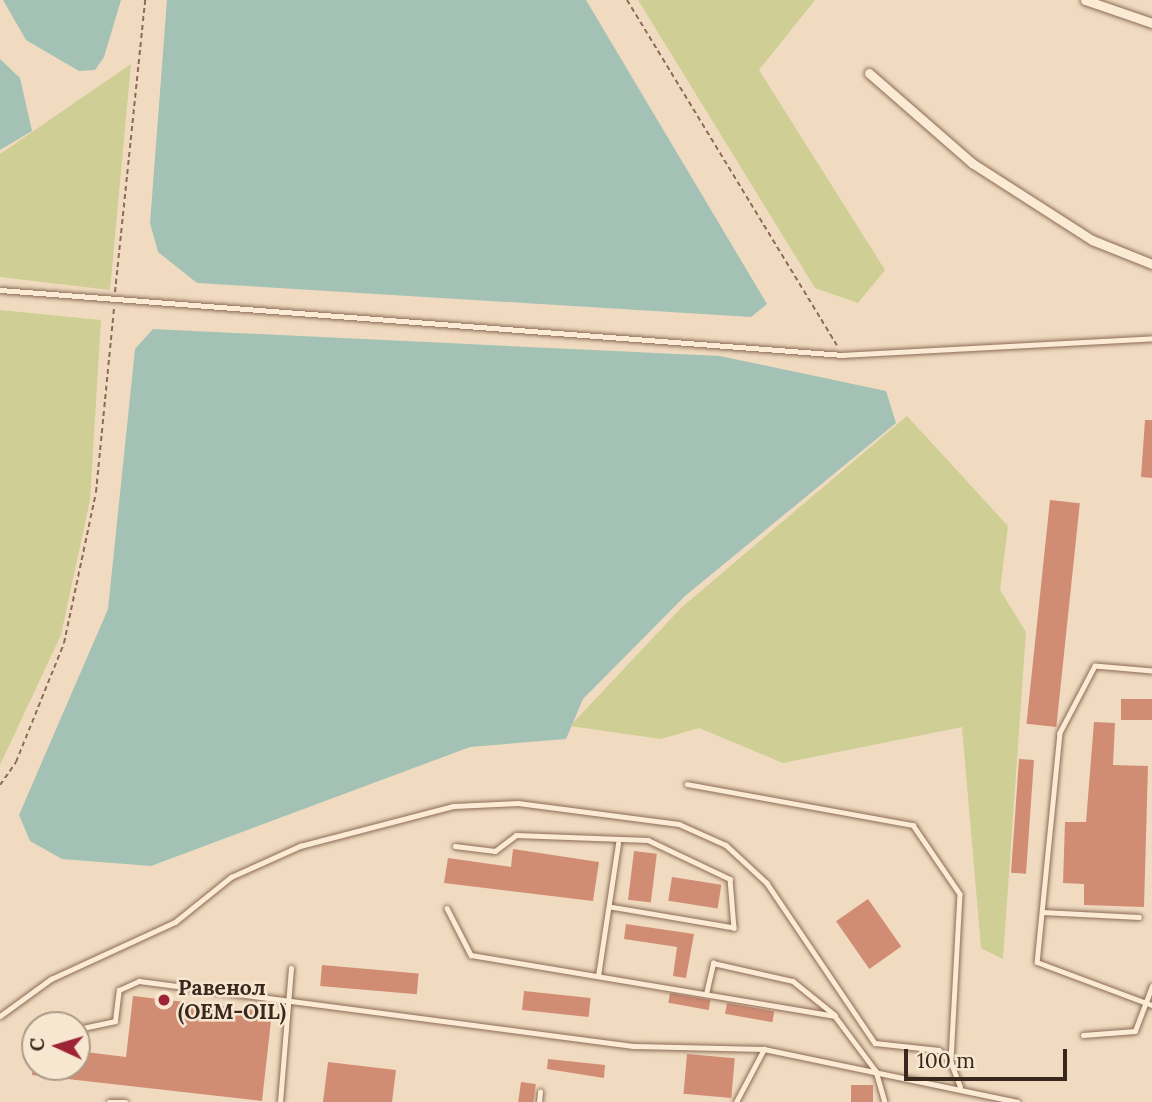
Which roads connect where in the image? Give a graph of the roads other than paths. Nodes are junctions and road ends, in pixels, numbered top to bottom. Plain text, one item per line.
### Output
1 (1084, 0) edge
2 (1152, 23) edge
3 (869, 73) dead end
4 (1152, 264) edge
5 (0, 290) edge
6 (1152, 338) edge
7 (1152, 671) edge
8 (688, 783) dead end
9 (618, 844) junction
10 (455, 846) dead end
11 (447, 908) dead end
12 (610, 908) junction
13 (1042, 912) junction
14 (1139, 917) dead end
15 (291, 968) dead end
16 (598, 976) junction
17 (1152, 986) edge
18 (706, 994) junction
19 (290, 1000) junction
20 (1149, 1004) edge
21 (0, 1016) edge
22 (835, 1016) junction
23 (91, 1026) edge
24 (1083, 1035) dead end
25 (764, 1049) junction
26 (951, 1062) junction
27 (876, 1071) junction
28 (960, 1086) junction
29 (540, 1092) dead end
30 (111, 1101) edge
31 (126, 1102) edge
32 (279, 1102) edge
33 (539, 1102) edge
34 (736, 1102) edge
35 (885, 1102) edge
36 (1018, 1102) edge

1 - 2 street
3 - 4 street
5 - 6 lane
7 - 13 lane
8 - 26 lane
9 - 10 lane
9 - 12 lane
9 - 12 lane
11 - 16 lane
12 - 16 lane
13 - 14 lane
13 - 20 lane
15 - 19 lane
16 - 18 lane
17 - 20 lane
18 - 22 lane
18 - 22 lane
19 - 23 lane
19 - 25 lane
19 - 32 lane
20 - 24 lane
21 - 26 lane
22 - 27 lane
25 - 27 lane
25 - 34 lane
26 - 28 lane
27 - 28 lane
27 - 35 lane
28 - 36 lane
29 - 33 lane
30 - 31 lane

